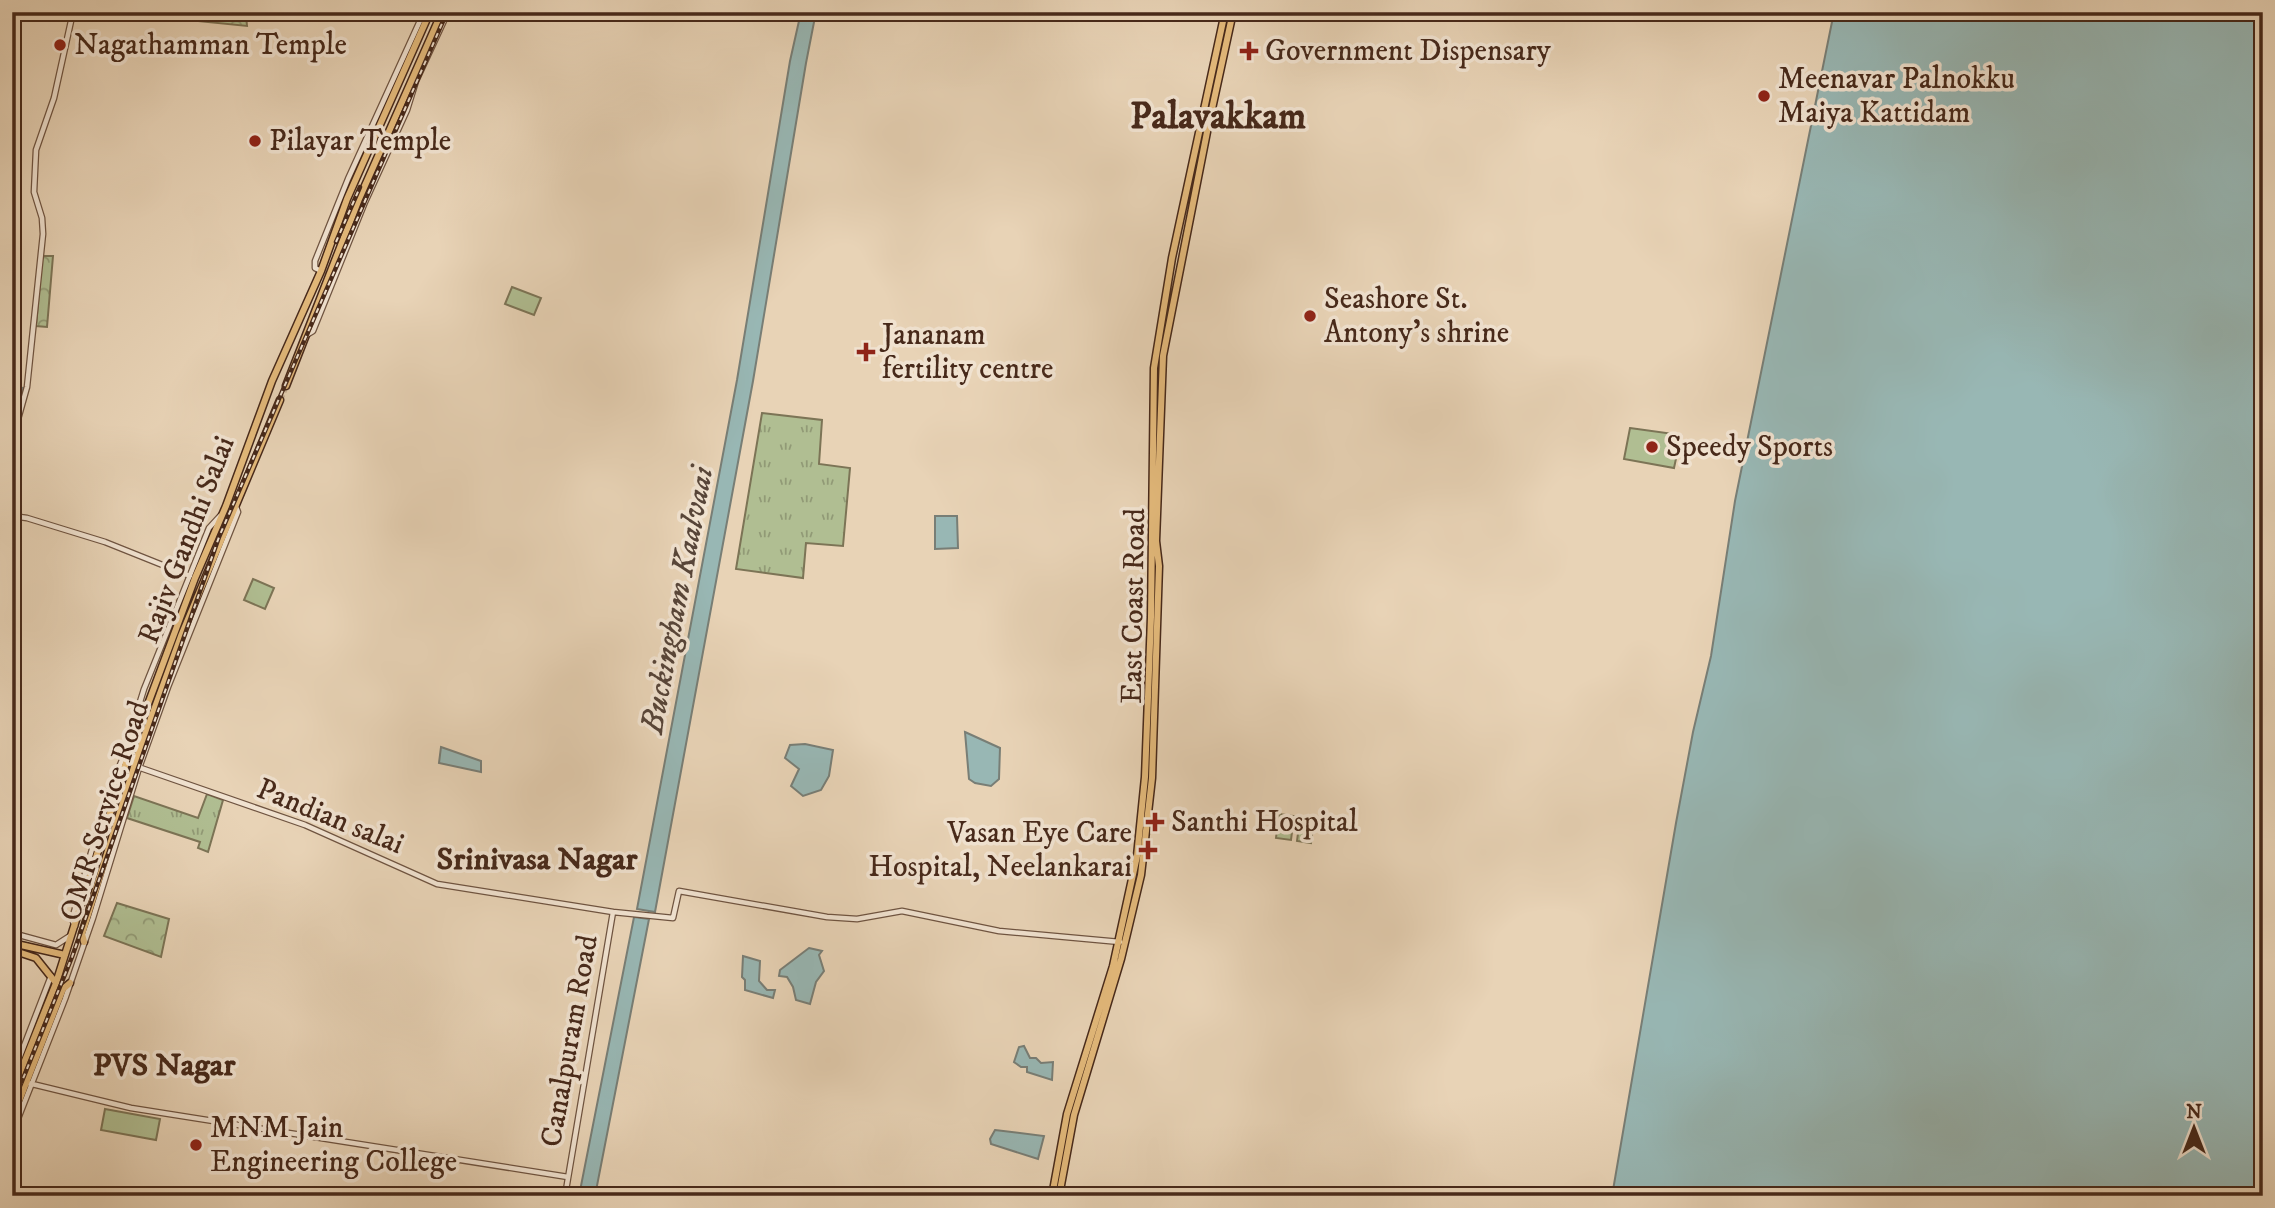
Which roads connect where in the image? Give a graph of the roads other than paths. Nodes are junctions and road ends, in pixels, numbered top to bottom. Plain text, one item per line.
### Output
1 (72, 12) edge
2 (425, 12) edge
3 (430, 12) edge
4 (445, 12) edge
5 (1225, 12) edge
6 (1233, 12) edge
7 (415, 47) junction
8 (425, 51) junction
9 (416, 77) junction
10 (321, 271) junction
11 (286, 386) tunnel mouth
12 (280, 400) tunnel mouth
13 (12, 434) edge
14 (245, 453) junction
15 (255, 457) junction
16 (12, 516) edge
17 (192, 577) junction
18 (137, 766) junction
19 (121, 777) junction
20 (130, 780) junction
21 (613, 912) junction
22 (74, 930) junction
23 (12, 933) edge
24 (84, 942) junction
25 (12, 943) edge
26 (1121, 943) junction
27 (12, 950) edge
28 (65, 955) junction
29 (51, 976) junction
30 (70, 983) junction
31 (56, 984) junction
32 (1085, 1073) junction
33 (12, 1077) edge
34 (29, 1083) junction
35 (12, 1093) edge
36 (12, 1119) edge
37 (12, 1134) edge
38 (568, 1177) junction
39 (565, 1196) edge
40 (1052, 1196) edge
41 (1059, 1196) edge

1 - 13 street
2 - 10 street
3 - 7 main road, Rajiv Gandhi Salai
4 - 8 main road
4 - 9 street
5 - 26 main road, East Coast Road
6 - 26 main road, East Coast Road
7 - 8 main road
7 - 10 main road, Rajiv Gandhi Salai
8 - 9 main road
9 - 11 main road
10 - 14 main road, Rajiv Gandhi Salai
12 - 15 main road, Rajiv Gandhi Salai
14 - 15 main road
14 - 17 main road, Rajiv Gandhi Salai
15 - 18 main road, Rajiv Gandhi Salai
16 - 17 street
17 - 19 main road, Rajiv Gandhi Salai
17 - 22 street
18 - 20 main road, Rajiv Gandhi Salai
18 - 21 street, Pandian salai
18 - 24 street, OMR Service Road
19 - 20 main road
19 - 22 main road, Rajiv Gandhi Salai
20 - 24 main road, Rajiv Gandhi Salai
21 - 26 street, Pandian salai
21 - 38 street, Canalpuram Road
22 - 23 street
22 - 28 main road, Rajiv Gandhi Salai
24 - 30 street, OMR Service Road
25 - 28 main road
26 - 32 main road, East Coast Road
27 - 29 main road
28 - 31 main road, Rajiv Gandhi Salai
29 - 31 main road
29 - 33 street
30 - 34 street, OMR Service Road
30 - 34 main road
31 - 35 main road, Rajiv Gandhi Salai
32 - 40 main road, East Coast Road
32 - 41 main road, East Coast Road
34 - 36 main road
34 - 37 street, OMR Service Road
34 - 38 street
38 - 39 street, Canalpuram Road

